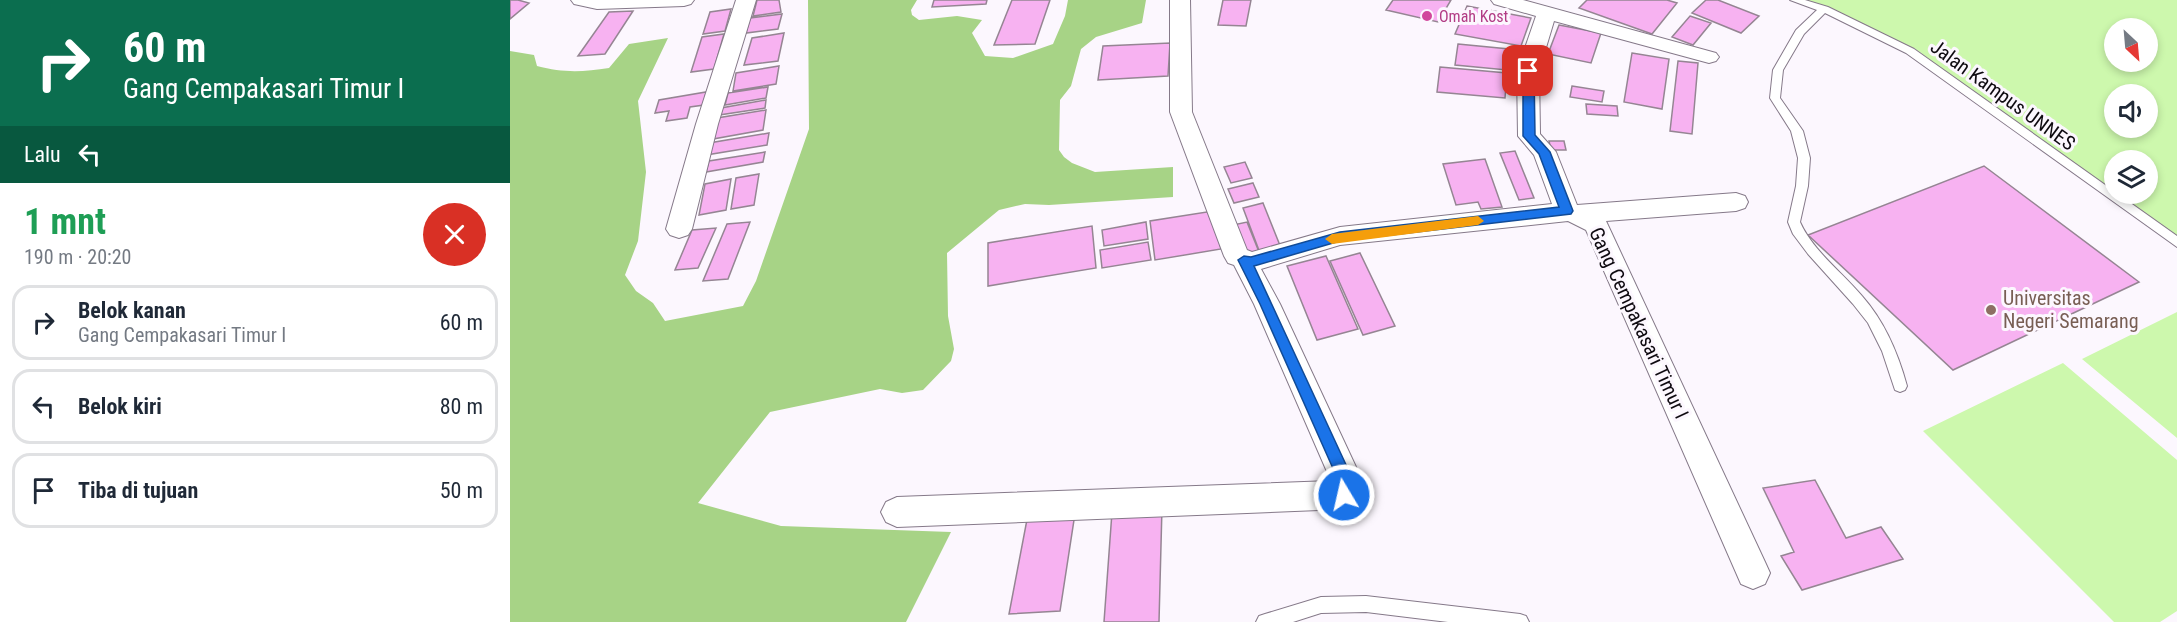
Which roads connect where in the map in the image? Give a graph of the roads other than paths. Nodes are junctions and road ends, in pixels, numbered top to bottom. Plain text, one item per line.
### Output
1 (581, 0) edge
2 (684, 0) edge
3 (746, 0) edge
4 (1180, 0) edge
5 (1501, 0) edge
6 (1796, 0) edge
7 (1824, 9) junction
8 (1547, 12) junction
9 (1709, 57) dead end
10 (1736, 202) dead end
11 (1573, 212) junction
12 (679, 229) dead end
13 (2177, 242) edge
14 (1244, 260) junction
15 (1900, 386) dead end
16 (897, 513) dead end
17 (1753, 573) dead end
18 (1265, 622) edge
19 (1520, 622) edge

1 - 2 street
3 - 12 street
4 - 14 street
5 - 8 street
6 - 7 lane, Jalan Kampus UNNES
7 - 13 lane, Jalan Kampus UNNES
7 - 15 lane
8 - 9 street
8 - 11 street
10 - 11 street
11 - 14 street, Gang Cempakasari Timur I
11 - 17 street, Gang Cempakasari Timur I
14 - 16 street
18 - 19 lane

